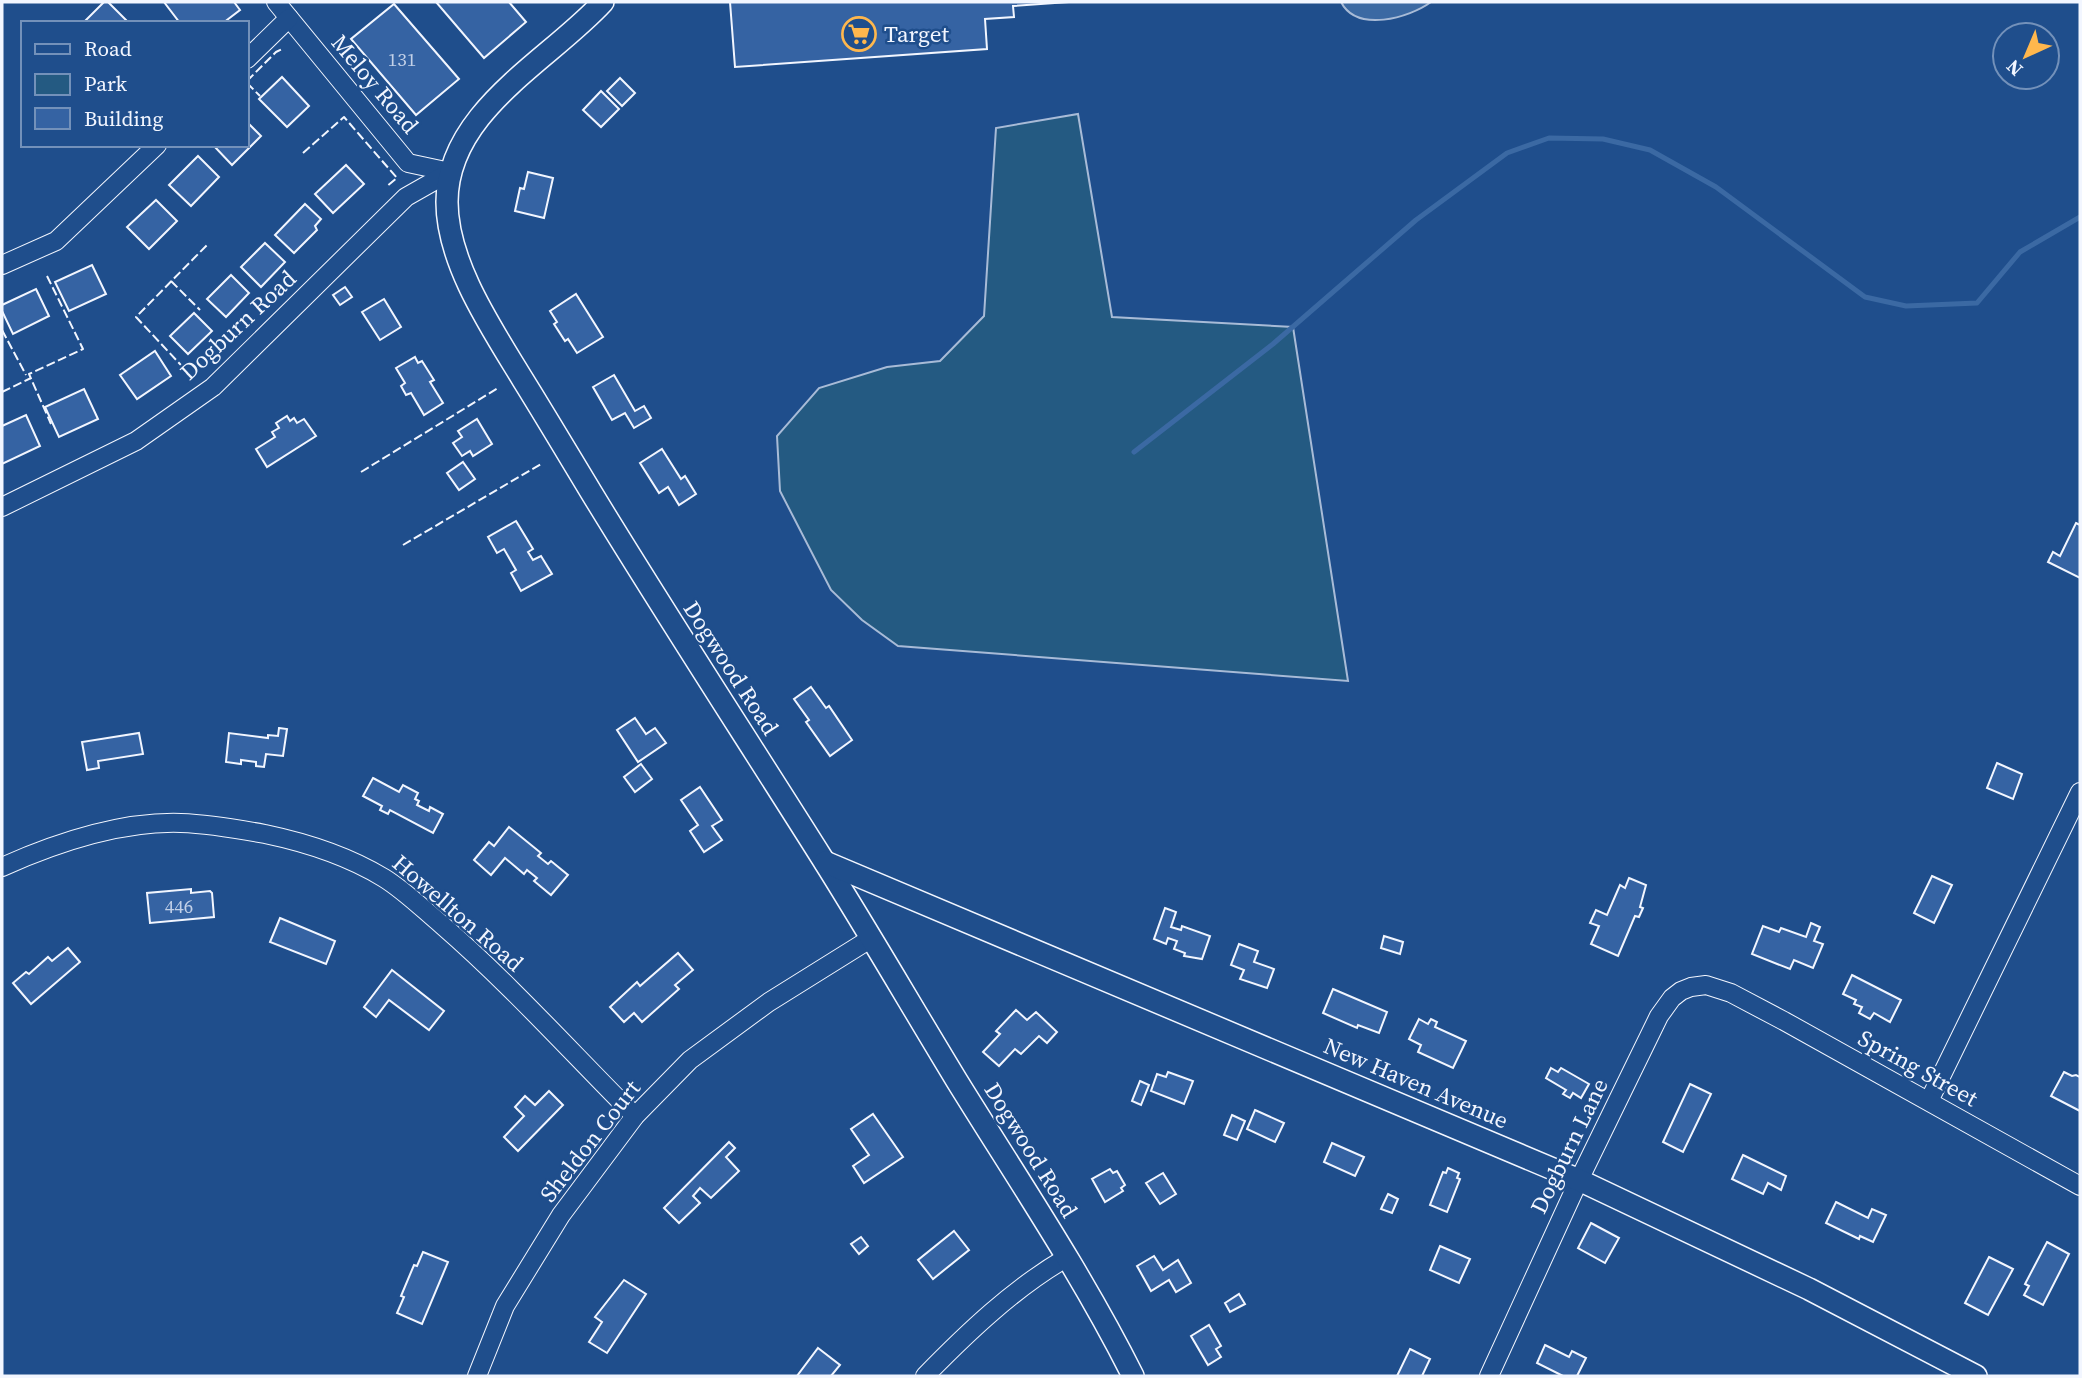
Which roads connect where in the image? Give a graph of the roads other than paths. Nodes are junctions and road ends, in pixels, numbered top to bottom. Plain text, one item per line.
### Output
1 (276, 2) edge
2 (603, 2) edge
3 (289, 18) junction
4 (248, 58) edge
5 (155, 147) edge
6 (450, 172) junction
7 (2, 265) edge
8 (2, 507) edge
9 (2080, 792) edge
10 (825, 862) junction
11 (2, 867) edge
12 (870, 939) junction
13 (1731, 993) joint
14 (1929, 1101) junction
15 (635, 1116) junction
16 (1578, 1180) junction
17 (2080, 1186) edge
18 (1066, 1258) junction
19 (477, 1376) edge
20 (925, 1376) edge
21 (1133, 1376) edge
22 (1489, 1376) edge
23 (1976, 1376) edge

1 - 3 street, Meloy Road
2 - 6 street, Dogwood Road
3 - 4 street
3 - 6 street, Meloy Road
5 - 7 street
6 - 8 street, Dogburn Road
6 - 10 street, Dogwood Road
9 - 14 street
10 - 12 street, Dogwood Road
10 - 16 street, New Haven Avenue
11 - 15 street, Howellton Road
12 - 15 street, Sheldon Court
12 - 18 street, Dogwood Road
13 - 14 street, Spring Street
13 - 16 street, Dogburn Lane
14 - 17 street, Spring Street
15 - 19 street, Sheldon Court
16 - 22 street, Dogburn Lane
16 - 23 street, New Haven Avenue
18 - 20 street
18 - 21 street, Dogwood Road

